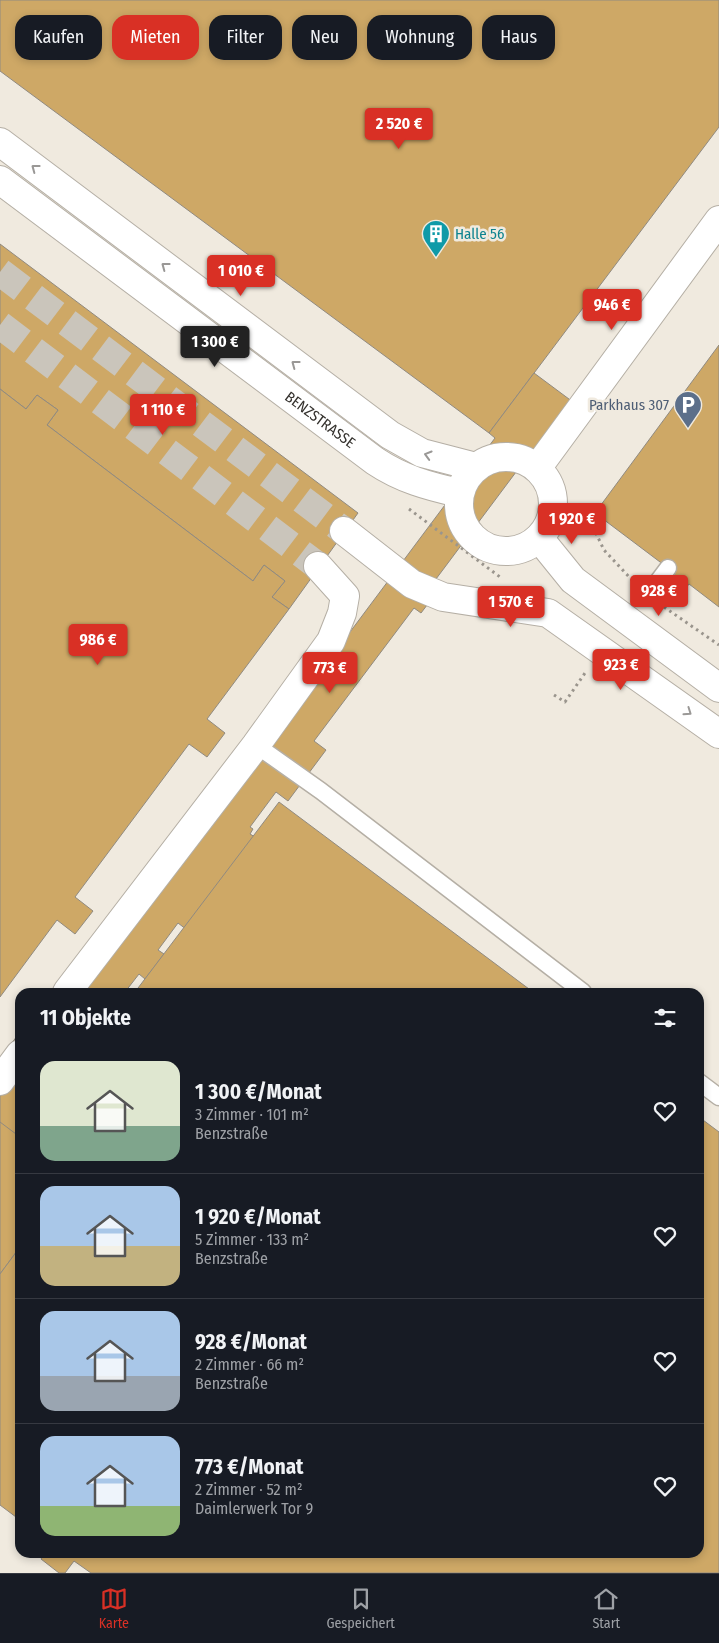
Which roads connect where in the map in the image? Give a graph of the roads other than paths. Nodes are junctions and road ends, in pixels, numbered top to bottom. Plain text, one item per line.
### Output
1 (0, 142) edge
2 (0, 180) edge
3 (719, 220) edge
4 (476, 467) junction
5 (538, 467) junction
6 (459, 493) junction
7 (344, 531) tunnel mouth
8 (539, 538) junction
9 (318, 566) tunnel mouth
10 (668, 568) dead end
11 (647, 596) dead end
12 (719, 688) edge
13 (719, 734) edge
14 (256, 745) junction
15 (70, 988) edge
16 (578, 988) edge
17 (15, 1060) edge
18 (0, 1080) edge
19 (704, 1086) edge
20 (719, 1097) edge

4 -> 1 street
2 - 6 street, BENZSTRASSE
3 - 5 street
4 - 5 street
4 - 6 street
5 - 8 street
6 - 8 street
7 -> 13 street
8 - 12 street
9 - 14 street
10 - 11 lane
14 - 15 street
14 - 16 lane
17 - 18 street
19 - 20 lane

